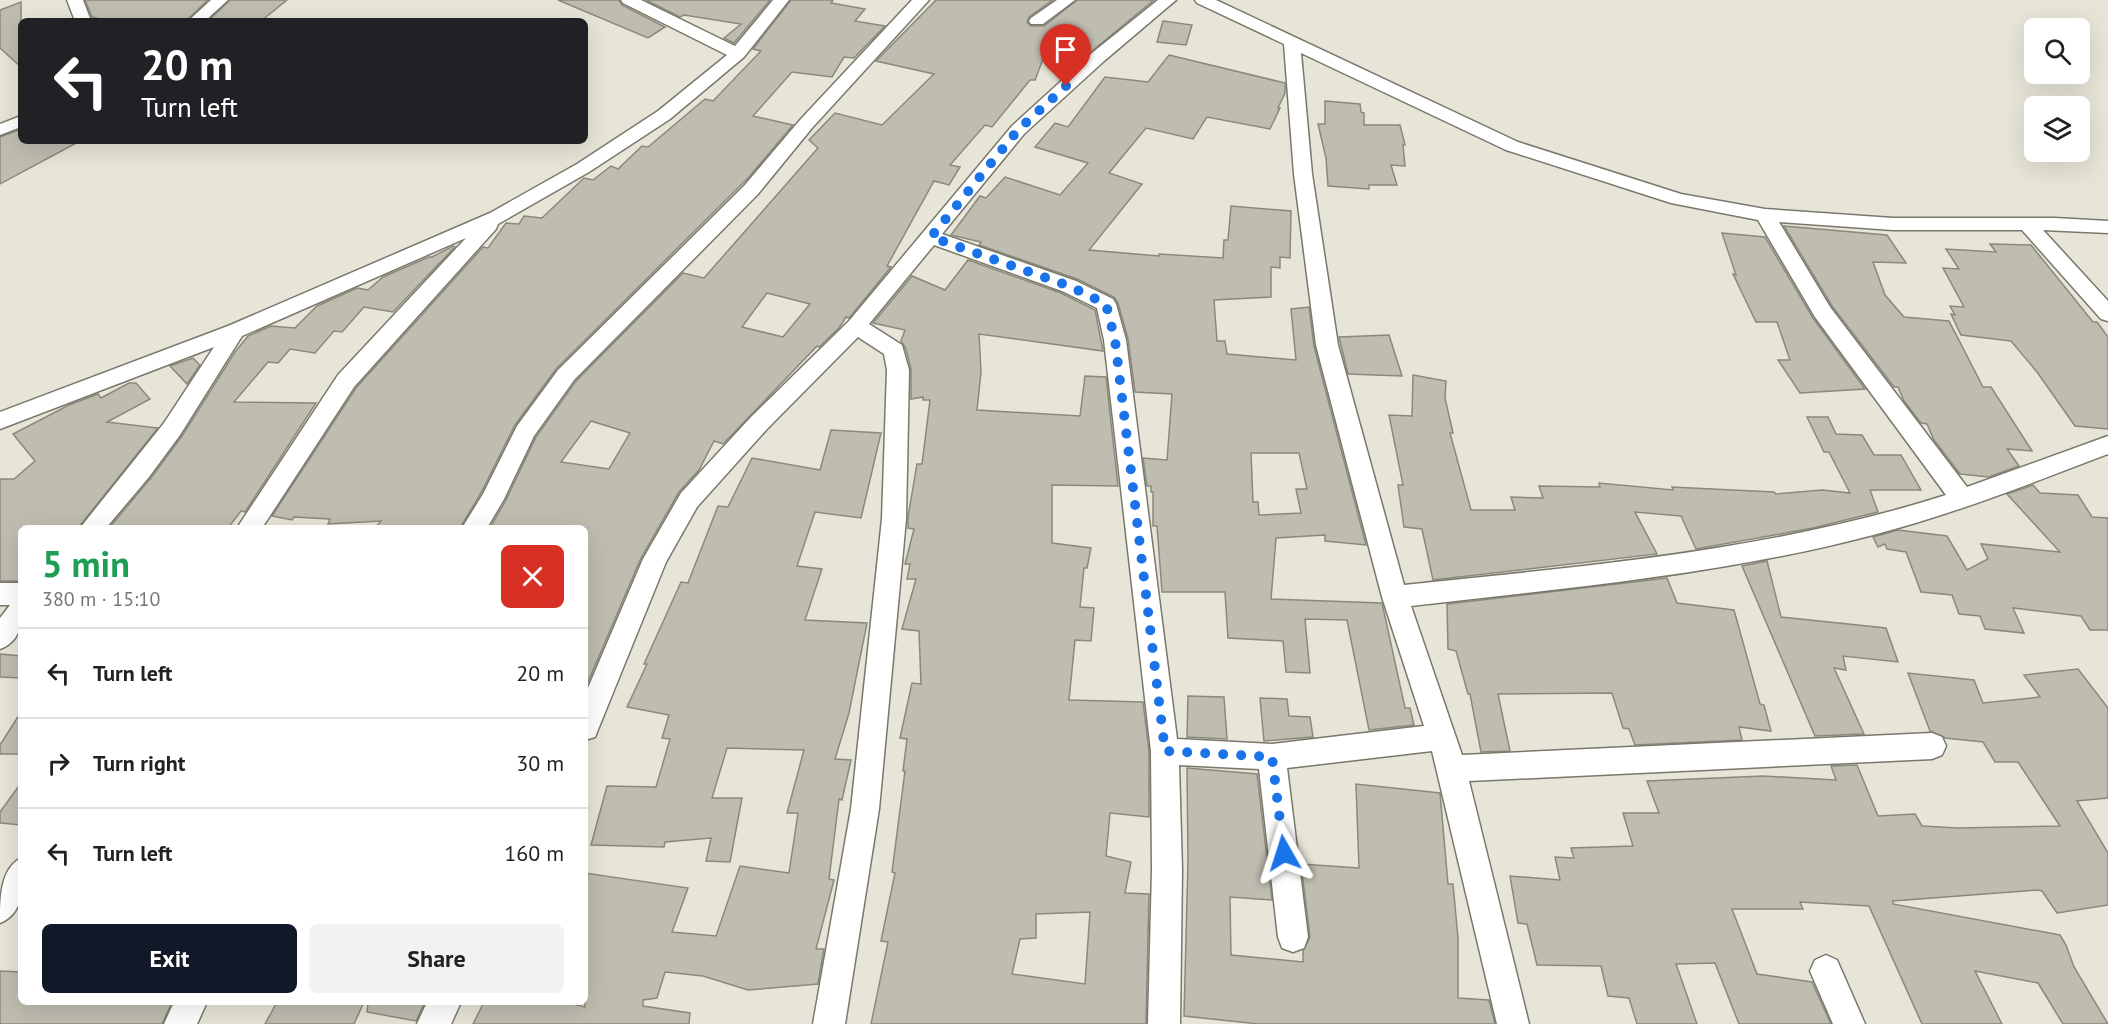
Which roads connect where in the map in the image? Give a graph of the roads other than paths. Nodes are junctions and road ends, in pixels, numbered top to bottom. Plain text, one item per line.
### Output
1 (75, 0) edge
2 (220, 0) edge
3 (629, 0) edge
4 (781, 0) edge
5 (921, 0) edge
6 (1067, 0) edge
7 (1168, 0) edge
8 (1203, 0) edge
9 (82, 18) edge
10 (199, 18) edge
11 (1037, 21) dead end
12 (1292, 42) junction
13 (738, 54) junction
14 (18, 122) edge
15 (0, 130) edge
16 (1765, 215) junction
17 (497, 217) junction
18 (2027, 224) junction
19 (2108, 228) edge
20 (931, 237) junction
21 (2108, 314) edge
22 (856, 326) junction
23 (235, 331) junction
24 (0, 421) edge
25 (2108, 445) edge
26 (1963, 500) junction
27 (95, 525) edge
28 (251, 525) edge
29 (476, 525) edge
30 (0, 594) edge
31 (18, 594) edge
32 (1395, 597) junction
33 (18, 614) edge
34 (0, 638) edge
35 (588, 722) edge
36 (1441, 738) junction
37 (1932, 746) dead end
38 (1165, 751) junction
39 (1272, 757) junction
40 (1452, 769) junction
41 (18, 878) edge
42 (0, 908) edge
43 (1293, 937) dead end
44 (1826, 971) dead end
45 (190, 1005) edge
46 (443, 1005) edge
47 (180, 1024) edge
48 (433, 1024) edge
49 (829, 1024) edge
50 (1164, 1024) edge
51 (1514, 1024) edge
52 (1849, 1024) edge

1 - 9 street
2 - 10 street
3 - 13 street
4 - 13 street
5 - 29 street
6 - 11 street
7 - 20 street
8 - 12 street
12 - 16 street
12 - 32 street
13 - 17 street
14 - 15 street
16 - 18 street
16 - 26 street
17 - 23 street
17 - 28 street
18 - 19 street
18 - 21 street
20 - 22 street
20 - 38 street
22 - 35 street
22 - 49 street
23 - 24 street
23 - 27 street
25 - 26 street
26 - 32 street
30 - 31 street
32 - 36 street
33 - 34 street
36 - 39 street
36 - 40 street
37 - 40 street
38 - 39 street
38 - 50 street
39 - 43 street
40 - 51 street
41 - 42 street
44 - 52 street
45 - 47 street
46 - 48 street

